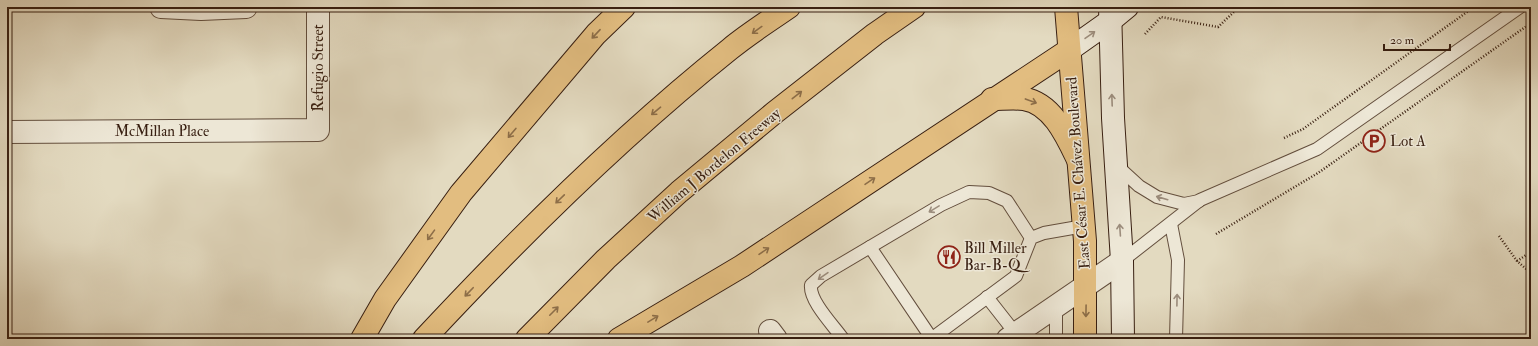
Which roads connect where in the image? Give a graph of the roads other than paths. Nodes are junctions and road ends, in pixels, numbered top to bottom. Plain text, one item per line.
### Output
1 (161, 7) edge
2 (246, 7) edge
3 (318, 7) edge
4 (624, 7) edge
5 (789, 7) edge
6 (914, 7) edge
7 (1066, 7) edge
8 (1127, 7) edge
9 (1520, 7) edge
10 (201, 8) edge
11 (1110, 14) edge
12 (1069, 50) junction
13 (992, 100) junction
14 (318, 130) joint
15 (7, 132) edge
16 (1078, 160) junction
17 (1116, 165) junction
18 (1200, 200) junction
19 (1171, 224) junction
20 (1084, 226) junction
21 (1031, 238) junction
22 (870, 247) junction
23 (1122, 261) junction
24 (1086, 285) junction
25 (987, 297) junction
26 (1056, 305) junction
27 (1012, 336) edge
28 (362, 339) edge
29 (424, 339) edge
30 (527, 339) edge
31 (619, 339) edge
32 (843, 339) edge
33 (932, 339) edge
34 (1056, 339) edge
35 (1085, 339) edge
36 (1123, 339) edge
37 (1176, 339) edge

1 - 10 street
2 - 10 street
3 - 14 street, Refugio Street
4 -> 28 main road
5 -> 29 main road
30 -> 6 main road, William J Bordelon Freeway
7 - 12 main road, East César E. Chávez Boulevard
8 - 11 street
9 - 18 lane
12 -> 11 street
17 -> 11 street
12 - 13 main road
12 - 16 main road, East César E. Chávez Boulevard
13 -> 16 main road
31 -> 13 main road
14 - 15 street, McMillan Place
16 - 20 main road, East César E. Chávez Boulevard
18 -> 17 lane
23 -> 17 street
18 - 19 lane
19 - 23 lane
37 -> 19 lane
20 - 21 lane
20 - 24 main road, East César E. Chávez Boulevard
21 -> 22 lane
21 - 25 lane
22 -> 32 lane
22 - 33 lane
23 - 24 street
23 - 36 street
24 - 26 street
24 -> 35 main road, East César E. Chávez Boulevard
25 - 27 lane
25 - 33 lane
26 - 27 street
26 - 34 lane

